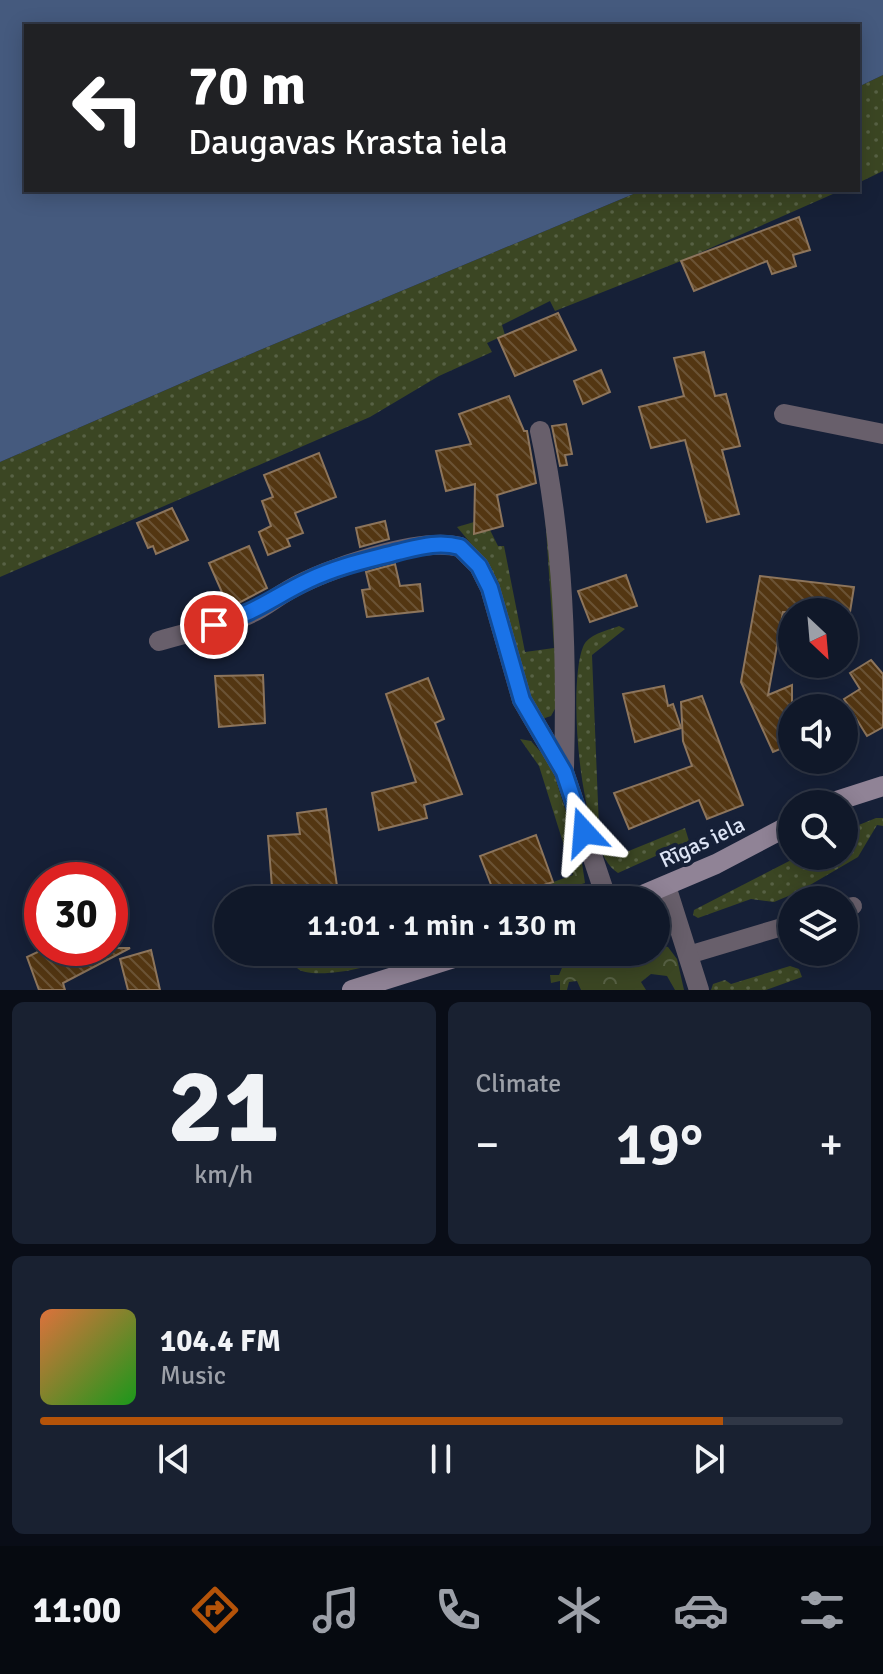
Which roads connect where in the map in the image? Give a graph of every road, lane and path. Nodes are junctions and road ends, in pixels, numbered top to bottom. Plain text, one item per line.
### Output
1 (784, 414) dead end
2 (540, 431) dead end
3 (883, 434) edge
4 (159, 641) dead end
5 (564, 772) junction
6 (883, 786) edge
7 (858, 794) edge
8 (778, 831) edge
9 (602, 886) edge
10 (666, 886) edge
11 (670, 899) edge
12 (778, 928) edge
13 (688, 955) junction
14 (428, 966) edge
15 (352, 990) edge
16 (699, 990) edge

1 - 3 street
2 - 5 street
4 - 5 street
5 - 9 street
6 - 7 main road
8 - 10 main road, Rīgas iela
11 - 13 street
12 - 13 lane
13 - 16 street
14 - 15 main road

